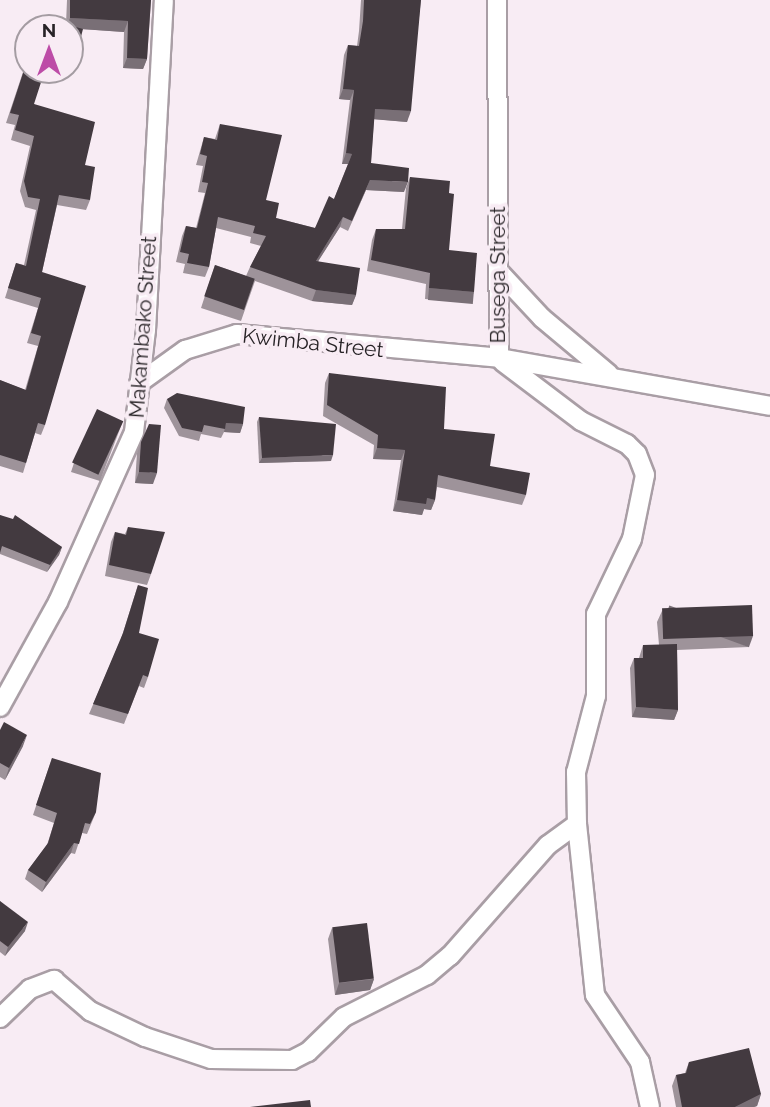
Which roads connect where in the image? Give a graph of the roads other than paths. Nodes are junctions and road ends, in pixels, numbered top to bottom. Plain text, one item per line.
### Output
1 (164, 0) edge
2 (497, 0) edge
3 (501, 274) junction
4 (501, 360) junction
5 (609, 374) junction
6 (139, 383) junction
7 (770, 405) edge
8 (0, 707) edge
9 (577, 824) junction
10 (0, 1018) edge
11 (650, 1107) edge

1 - 6 street, Makambako Street
2 - 3 street, Busega Street
3 - 4 street, Busega Street
3 - 5 street
4 - 5 street, Busega Street
4 - 6 street, Kwimba Street
4 - 9 street
5 - 7 street, Busega Street
6 - 8 street, Makambako Street
9 - 10 street
9 - 11 street

